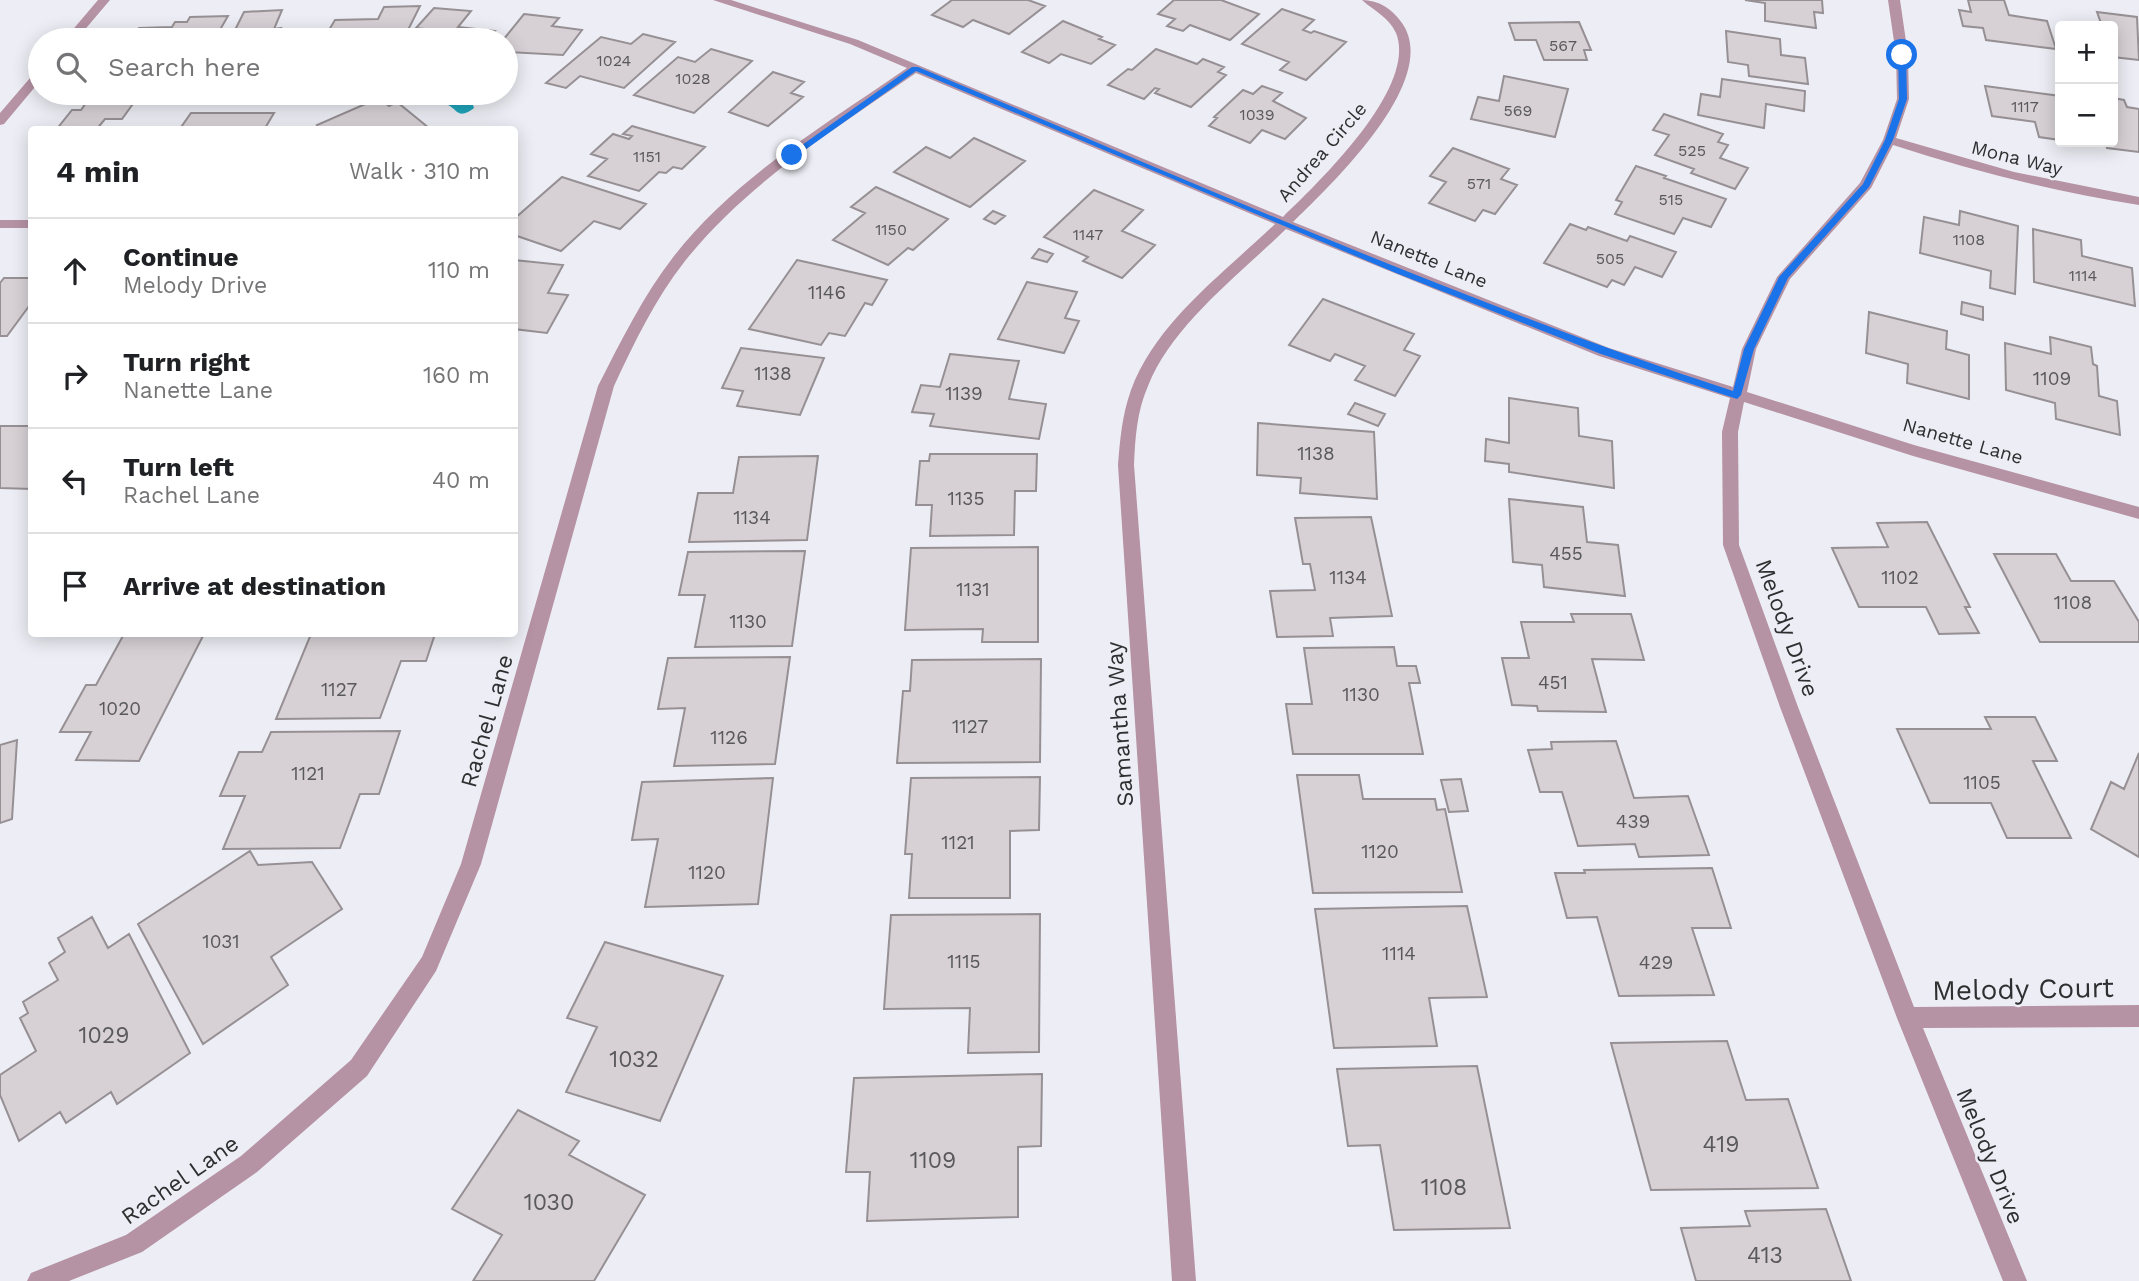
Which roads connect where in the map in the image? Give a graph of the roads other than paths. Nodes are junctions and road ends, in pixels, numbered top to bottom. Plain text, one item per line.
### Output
1 (104, 0) edge
2 (719, 0) edge
3 (1368, 0) edge
4 (1894, 0) edge
5 (80, 28) edge
6 (915, 68) junction
7 (28, 88) edge
8 (0, 121) edge
9 (1889, 140) junction
10 (2139, 201) edge
11 (1286, 223) junction
12 (0, 224) edge
13 (28, 224) edge
14 (1737, 395) junction
15 (2139, 513) edge
16 (2139, 1016) edge
17 (1908, 1018) junction
18 (38, 1281) edge
19 (1184, 1281) edge
20 (2015, 1281) edge

1 - 5 street
2 - 6 street, Nanette Lane
3 - 11 street, Andrea Circle
4 - 9 street, Melody Drive
6 - 11 street, Nanette Lane
6 - 18 street, Rachel Lane
7 - 8 street
9 - 10 street, Mona Way
9 - 14 street, Melody Drive
11 - 14 street, Nanette Lane
11 - 19 street, Samantha Way
12 - 13 street
14 - 15 street, Nanette Lane
14 - 17 street, Melody Drive
16 - 17 street, Melody Court
17 - 20 street, Melody Drive

